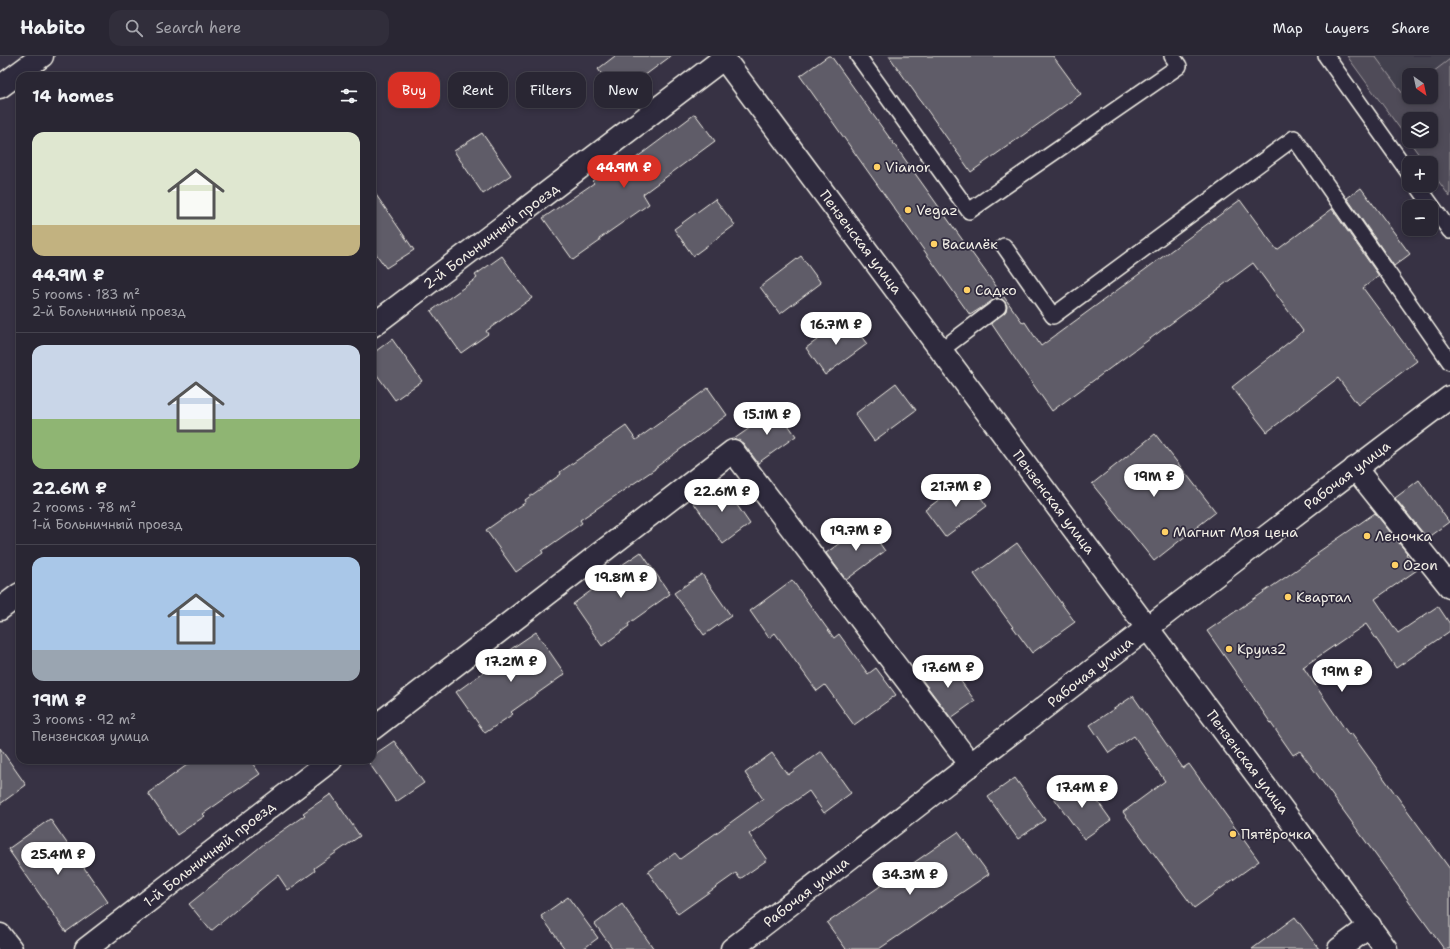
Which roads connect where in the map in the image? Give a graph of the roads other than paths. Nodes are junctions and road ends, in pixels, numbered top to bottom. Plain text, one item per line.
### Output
1 (42, 56) edge
2 (858, 56) edge
3 (1172, 56) edge
4 (1326, 56) edge
5 (723, 57) edge
6 (20, 72) edge
7 (16, 75) edge
8 (0, 87) edge
9 (1402, 163) edge
10 (1422, 192) edge
11 (1450, 231) edge
12 (1004, 246) dead end
13 (998, 307) dead end
14 (376, 323) edge
15 (941, 350) junction
16 (1450, 362) edge
17 (1450, 397) edge
18 (1355, 468) junction
19 (1450, 588) edge
20 (16, 597) edge
21 (0, 609) edge
22 (1147, 627) junction
23 (376, 726) edge
24 (326, 764) edge
25 (971, 765) junction
26 (1370, 926) junction
27 (0, 934) edge
28 (11, 949) edge
29 (86, 949) edge
30 (732, 949) edge
31 (1339, 949) edge
32 (1386, 949) edge

1 - 6 street
2 - 3 lane
4 - 9 lane
5 - 14 street, 2-й Больничный проезд
5 - 15 street, Пензенская улица
7 - 8 street
10 - 11 lane
12 - 16 lane
13 - 15 lane
15 - 22 street, Пензенская улица
17 - 18 street, Рабочая улица
18 - 19 street
18 - 22 street, Рабочая улица
20 - 21 street
22 - 25 street, Рабочая улица
22 - 26 street, Пензенская улица
23 - 25 street
24 - 29 street, 1-й Больничный проезд
25 - 30 street, Рабочая улица
26 - 31 street
26 - 32 street, Пензенская улица
27 - 28 street

